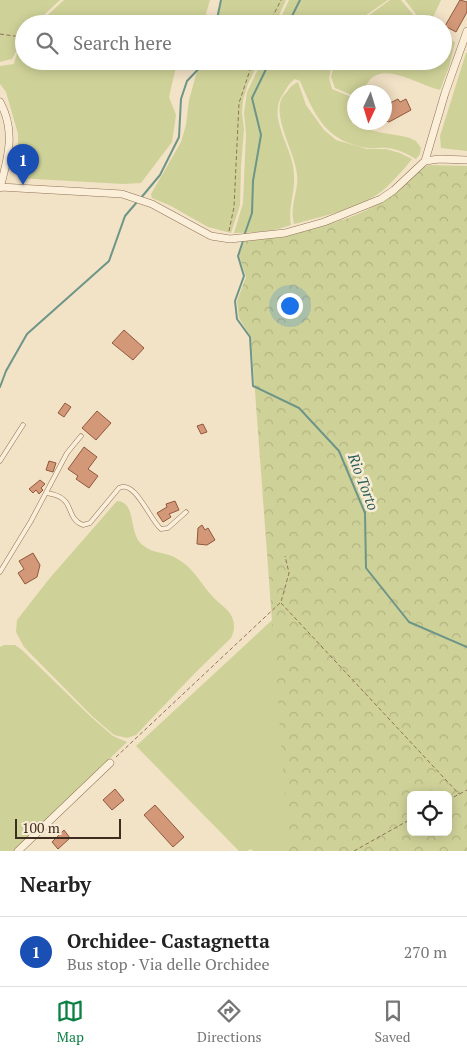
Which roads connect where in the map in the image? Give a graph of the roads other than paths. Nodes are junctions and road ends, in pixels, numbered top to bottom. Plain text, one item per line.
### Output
1 (467, 31) edge
2 (0, 102) edge
3 (467, 160) edge
4 (425, 161) junction
5 (0, 187) edge
6 (23, 425) dead end
7 (81, 436) dead end
8 (0, 460) edge
9 (46, 492) junction
10 (186, 512) dead end
11 (0, 572) edge
12 (110, 763) road end
13 (18, 851) edge

1 - 4 street
2 - 5 street
3 - 4 street
4 - 5 street
6 - 8 lane
7 - 9 lane
9 - 10 lane
9 - 11 lane
12 - 13 street

